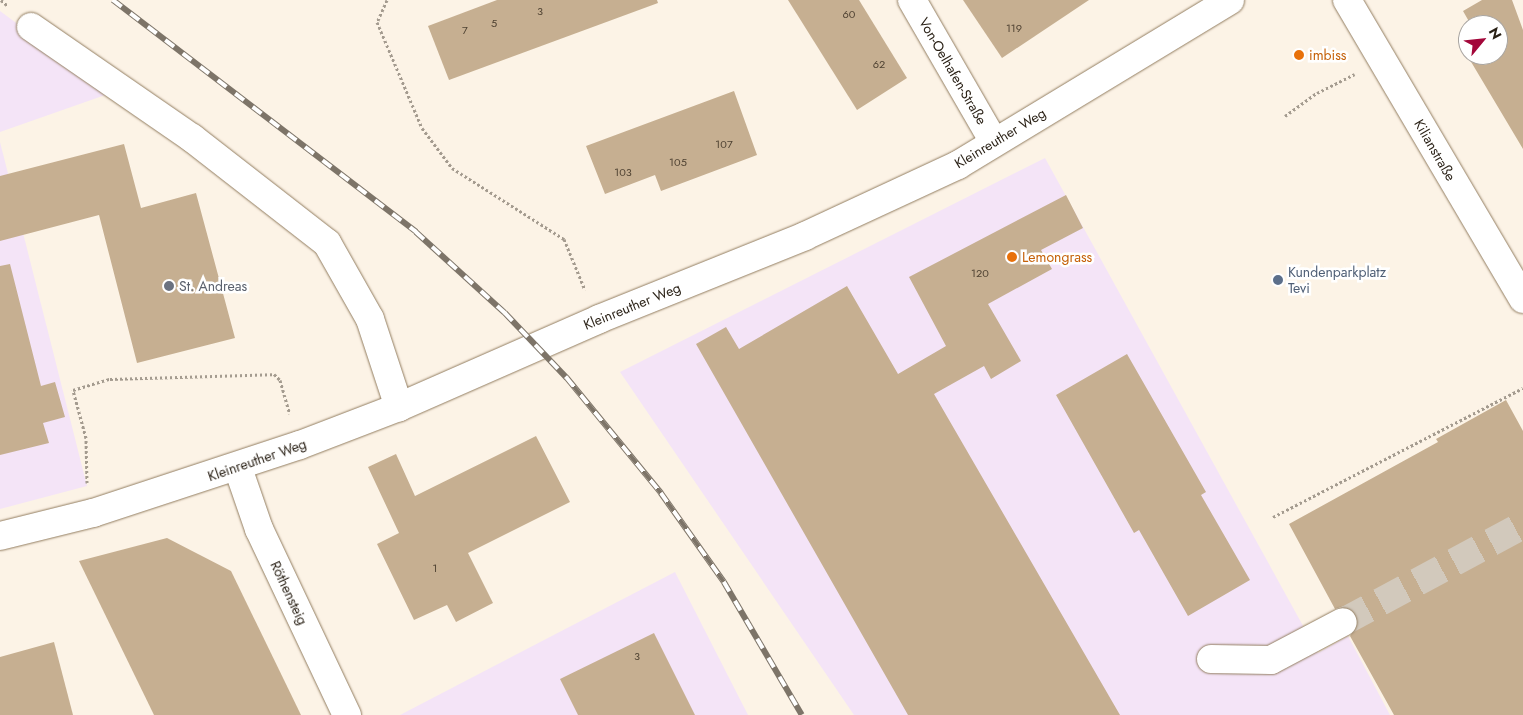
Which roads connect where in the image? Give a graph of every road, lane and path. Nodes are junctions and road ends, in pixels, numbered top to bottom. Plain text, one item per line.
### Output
1 (387, 0) edge
2 (912, 0) edge
3 (1230, 0) edge
4 (1347, 0) edge
5 (31, 26) dead end
6 (1384, 63) junction
7 (1285, 116) dead end
8 (994, 142) junction
9 (1520, 288) edge
10 (599, 319) junction
11 (1523, 388) edge
12 (400, 407) junction
13 (300, 445) junction
14 (238, 468) junction
15 (93, 513) junction
16 (1273, 517) dead end
17 (0, 536) edge
18 (1343, 622) tunnel mouth
19 (1211, 659) dead end
20 (347, 715) edge

1 - 10 path
2 - 8 street, Von-Oelhafen-Straße
3 - 8 street, Kleinreuther Weg
4 - 6 street, Kilianstraße
5 - 12 street
6 - 7 path
6 - 9 street, Kilianstraße
8 - 10 street, Kleinreuther Weg
10 - 12 street, Kleinreuther Weg
11 - 16 path
12 - 13 street, Kleinreuther Weg
13 - 14 street, Kleinreuther Weg
13 - 15 path
14 - 15 street, Kleinreuther Weg
14 - 20 street, Röthensteig
15 - 17 street, Kleinreuther Weg
18 - 19 street

